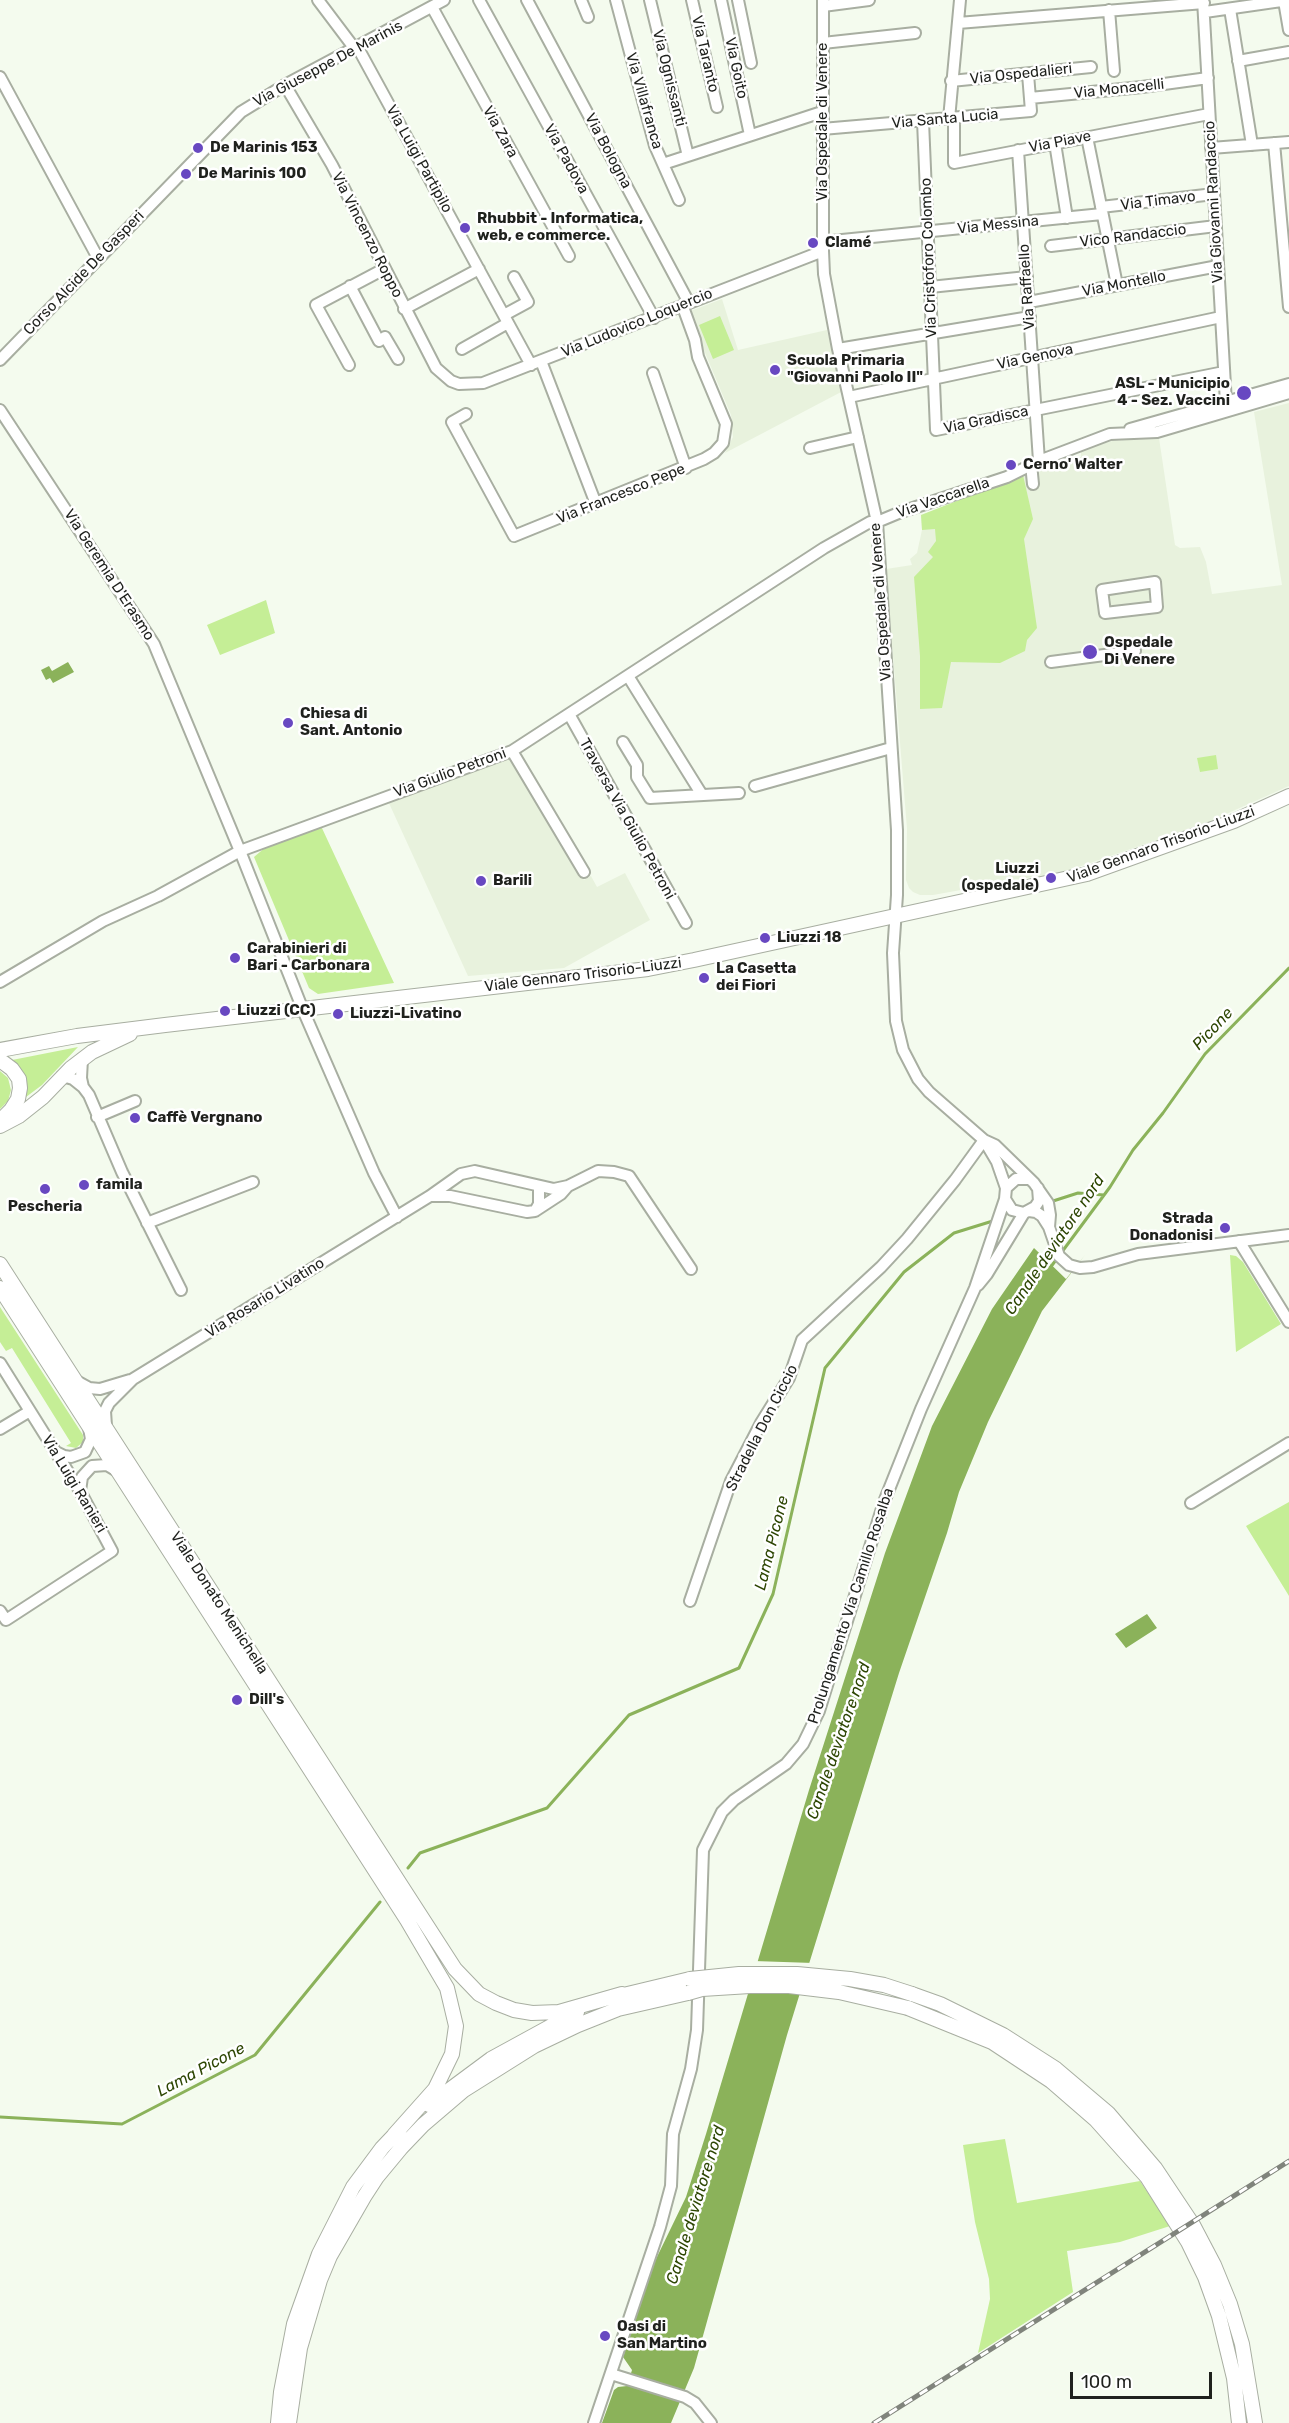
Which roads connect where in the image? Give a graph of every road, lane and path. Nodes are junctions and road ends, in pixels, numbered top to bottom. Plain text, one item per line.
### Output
1 (444, 0) edge
2 (479, 0) edge
3 (527, 0) edge
4 (580, 0) edge
5 (616, 0) edge
6 (650, 0) edge
7 (692, 0) edge
8 (721, 0) edge
9 (738, 0) edge
10 (869, 0) edge
11 (960, 0) edge
12 (1272, 1) edge
13 (1286, 1) edge
14 (324, 2) edge
15 (823, 3) edge
16 (1204, 5) edge
17 (432, 7) junction
18 (1230, 9) junction
19 (1109, 10) junction
20 (588, 17) dead end
21 (958, 23) junction
22 (1289, 30) edge
23 (915, 33) dead end
24 (823, 43) junction
25 (357, 48) junction
26 (1289, 52) edge
27 (1238, 61) junction
28 (751, 63) dead end
29 (1091, 67) dead end
30 (1114, 71) dead end
31 (1028, 74) junction
32 (0, 77) edge
33 (1208, 78) junction
34 (951, 81) junction
35 (285, 85) junction
36 (1030, 98) junction
37 (717, 107) dead end
38 (822, 112) junction
39 (1209, 114) junction
40 (952, 119) junction
41 (923, 121) junction
42 (822, 129) junction
43 (750, 135) junction
44 (1087, 137) junction
45 (1055, 142) junction
46 (1289, 142) edge
47 (1274, 143) junction
48 (1252, 144) junction
49 (1211, 148) junction
50 (1018, 150) junction
51 (688, 156) junction
52 (663, 164) junction
53 (167, 186) joint
54 (1214, 194) junction
55 (679, 200) dead end
56 (1102, 211) junction
57 (1066, 218) junction
58 (1023, 223) junction
59 (1216, 226) junction
60 (927, 232) junction
61 (1107, 239) junction
62 (1051, 246) dead end
63 (823, 247) junction
64 (569, 256) dead end
65 (98, 258) junction
66 (1218, 266) junction
67 (384, 269) junction
68 (479, 269) junction
69 (514, 277) dead end
70 (1027, 277) junction
71 (1117, 285) junction
72 (350, 286) junction
73 (930, 287) junction
74 (1029, 302) junction
75 (686, 305) junction
76 (1289, 307) edge
77 (404, 309) junction
78 (1030, 317) junction
79 (1221, 317) junction
80 (654, 318) junction
81 (506, 319) junction
82 (932, 334) junction
83 (462, 349) dead end
84 (838, 349) junction
85 (1033, 358) junction
86 (398, 359) dead end
87 (0, 360) edge
88 (536, 363) junction
89 (349, 365) dead end
90 (1224, 372) junction
91 (653, 373) dead end
92 (933, 379) junction
93 (451, 381) joint
94 (1289, 384) edge
95 (1289, 393) edge
96 (849, 398) junction
97 (1226, 403) junction
98 (0, 410) edge
99 (1036, 410) junction
100 (466, 414) dead end
101 (936, 430) joint
102 (1110, 434) junction
103 (858, 437) junction
104 (810, 447) dead end
105 (1035, 463) junction
106 (686, 468) junction
107 (1033, 484) dead end
108 (596, 504) junction
109 (877, 522) junction
110 (1106, 613) joint
111 (1135, 651) dead end
112 (1051, 662) dead end
113 (628, 676) junction
114 (569, 714) junction
115 (623, 742) dead end
116 (891, 748) junction
117 (512, 751) junction
118 (755, 786) dead end
119 (739, 792) dead end
120 (702, 795) junction
121 (1289, 796) edge
122 (240, 851) junction
123 (584, 872) dead end
124 (895, 915) junction
125 (686, 923) dead end
126 (0, 982) edge
127 (303, 1010) junction
128 (140, 1029) junction
129 (0, 1050) edge
130 (82, 1059) junction
131 (0, 1060) edge
132 (62, 1076) junction
133 (83, 1087) junction
134 (135, 1101) dead end
135 (97, 1118) junction
136 (0, 1120) edge
137 (0, 1126) edge
138 (984, 1140) junction
139 (1029, 1179) junction
140 (253, 1182) dead end
141 (568, 1186) junction
142 (539, 1187) junction
143 (1038, 1188) junction
144 (1006, 1194) junction
145 (430, 1196) junction
146 (535, 1211) junction
147 (1027, 1212) junction
148 (397, 1217) junction
149 (147, 1223) junction
150 (1049, 1227) junction
151 (1289, 1235) edge
152 (1239, 1241) junction
153 (0, 1264) edge
154 (691, 1269) dead end
155 (0, 1288) edge
156 (975, 1288) junction
157 (181, 1290) dead end
158 (1289, 1322) edge
159 (0, 1363) edge
160 (133, 1379) junction
161 (78, 1382) junction
162 (30, 1411) junction
163 (88, 1425) junction
164 (106, 1426) junction
165 (0, 1429) edge
166 (1289, 1443) edge
167 (53, 1448) junction
168 (119, 1473) junction
169 (80, 1491) junction
170 (1191, 1503) dead end
171 (690, 1601) dead end
172 (0, 1611) edge
173 (281, 1712) junction
174 (692, 1987) junction
175 (622, 1994) junction
176 (394, 2135) junction
177 (319, 2254) junction
178 (1214, 2265) junction
179 (315, 2295) junction
180 (1219, 2316) junction
181 (294, 2324) junction
182 (612, 2374) junction
183 (1250, 2380) junction
184 (278, 2423) edge
185 (289, 2423) edge
186 (594, 2423) edge
187 (711, 2423) edge
188 (1239, 2423) edge
189 (1255, 2423) edge

1 - 17 street, Via Giuseppe De Marinis
2 - 80 street, Via Padova
3 - 75 street, Via Bologna
4 - 20 street
5 - 52 street, Via Villafranca
6 - 51 street, Via Ognissanti
7 - 37 street, Via Taranto
8 - 43 street, Via Goito
9 - 28 street
10 - 15 street
11 - 21 street
12 - 13 street
12 - 18 street
13 - 22 street
14 - 25 street, Via Luigi Partipilo
15 - 24 street, Via Ospedale di Venere
16 - 18 street
16 - 19 street
16 - 33 street, Via Giovanni Randaccio
17 - 25 street, Via Giuseppe De Marinis
17 - 64 street, Via Zara
18 - 27 street
19 - 21 street
19 - 30 street
21 - 34 street
23 - 24 street
24 - 38 street, Via Ospedale di Venere
25 - 35 street, Via Giuseppe De Marinis
25 - 68 street, Via Luigi Partipilo
26 - 27 street
27 - 48 street
29 - 31 street, Via Ospedalieri
31 - 34 street, Via Ospedalieri
31 - 36 street
32 - 65 street
33 - 36 street, Via Monacelli
33 - 39 street, Via Giovanni Randaccio
34 - 40 street
35 - 53 street, Via Giuseppe De Marinis
35 - 67 street, Via Vincenzo Roppo
36 - 40 street, Via Santa Lucia
38 - 42 street, Via Ospedale di Venere
38 - 43 street
39 - 44 street, Via Piave
39 - 49 street, Via Giovanni Randaccio
40 - 41 street, Via Santa Lucia
40 - 50 street, Via Piave
41 - 42 street, Via Santa Lucia
41 - 60 street, Via Cristoforo Colombo
42 - 63 street, Via Ospedale di Venere
43 - 51 street
44 - 45 street, Via Piave
44 - 56 street
45 - 50 street, Via Piave
45 - 57 street
46 - 47 street
47 - 48 street
47 - 76 street
48 - 49 street
49 - 54 street, Via Giovanni Randaccio
50 - 58 street, Via Raffaello
51 - 52 street
52 - 55 street, Via Villafranca
53 - 65 street, Corso Alcide De Gasperi
54 - 56 street, Via Timavo
54 - 59 street, Via Giovanni Randaccio
56 - 57 street, Via Messina
56 - 61 street
57 - 58 street, Via Messina
58 - 60 street, Via Messina
58 - 70 street, Via Raffaello
59 - 61 street, Vico Randaccio
59 - 66 street, Via Giovanni Randaccio
60 - 63 street, Via Messina
60 - 73 street, Via Cristoforo Colombo
61 - 62 street, Vico Randaccio
61 - 71 street
63 - 75 street, Via Ludovico Loquercio
63 - 84 street, Via Ospedale di Venere
65 - 87 street, Corso Alcide De Gasperi
66 - 71 street, Via Montello
66 - 79 street, Via Giovanni Randaccio
67 - 72 street
67 - 77 street, Via Vincenzo Roppo
68 - 77 street
68 - 81 street, Via Luigi Partipilo
69 - 81 street
70 - 73 street
70 - 74 street, Via Raffaello
71 - 74 street, Via Montello
72 - 86 street
72 - 89 street
73 - 82 street, Via Cristoforo Colombo
74 - 78 street, Via Raffaello
75 - 80 street, Via Ludovico Loquercio
75 - 106 street, Via Francesco Pepe
77 - 93 street, Via Vincenzo Roppo
78 - 82 street
78 - 85 street, Via Raffaello
79 - 85 street, Via Genova
79 - 90 street, Via Giovanni Randaccio
80 - 88 street, Via Ludovico Loquercio
81 - 83 street
81 - 88 street, Via Luigi Partipilo
82 - 84 street
82 - 92 street, Via Cristoforo Colombo
84 - 96 street, Via Ospedale di Venere
85 - 92 street, Via Genova
85 - 99 street, Via Raffaello
88 - 93 street, Via Ludovico Loquercio
88 - 108 street, Via Luigi Partipilo
90 - 97 street, Via Giovanni Randaccio
90 - 99 street, Via Gradisca
91 - 106 street
92 - 96 street, Via Genova
92 - 101 street, Via Cristoforo Colombo
94 - 97 street, Via Vaccarella
95 - 102 street, Via Vaccarella
96 - 103 street, Via Ospedale di Venere
97 - 102 street, Via Vaccarella
98 - 122 street, Via Geremia D'Erasmo
99 - 101 street, Via Gradisca
99 - 105 street, Via Raffaello
100 - 108 street, Via Francesco Pepe
102 - 105 street, Via Vaccarella
103 - 104 street
103 - 109 street, Via Ospedale di Venere
105 - 107 street, Via Raffaello
105 - 109 street, Via Vaccarella
106 - 108 street, Via Francesco Pepe
109 - 113 street, Via Giulio Petroni
109 - 116 street, Via Ospedale di Venere
110 - 110 street
111 - 112 street
113 - 114 street, Via Giulio Petroni
113 - 120 street
114 - 117 street, Via Giulio Petroni
114 - 125 street, Traversa Via Giulio Petroni
115 - 120 street
116 - 118 street
116 - 124 street, Via Ospedale di Venere
117 - 122 street, Via Giulio Petroni
117 - 123 street
119 - 120 street
121 - 124 main road, Viale Gennaro Trisorio-Liuzzi
122 - 126 street, Via Giulio Petroni
122 - 127 street, Via Geremia D'Erasmo
124 - 127 main road, Viale Gennaro Trisorio-Liuzzi
124 - 138 street, Via Ospedale di Venere
127 - 128 main road, Viale Gennaro Trisorio-Liuzzi
127 - 148 street
128 - 129 main road, Viale Gennaro Trisorio-Liuzzi
128 - 130 main road
130 - 132 main road
130 - 133 street
131 - 136 main road
132 - 133 street
132 - 137 main road
133 - 135 street
134 - 135 street
135 - 149 street
138 - 139 street, Via Ospedale di Venere
138 - 144 street, Via Ospedale di Venere
138 - 171 street, Stradella Don Ciccio
139 - 143 street
139 - 144 street
140 - 149 street
141 - 142 street, Via Rosario Livatino
141 - 146 street
141 - 154 street, Via Rosario Livatino
142 - 145 street, Via Rosario Livatino
142 - 146 street
143 - 147 street
143 - 150 street
144 - 147 street
144 - 156 street, Prolungamento Via Camillo Rosalba
145 - 146 street
145 - 148 street, Via Rosario Livatino
147 - 150 street
147 - 156 street, Prolungamento Via Camillo Rosalba
148 - 160 street, Via Rosario Livatino
149 - 157 street
150 - 152 street
151 - 152 street
152 - 158 street
153 - 161 main road, Viale Donato Menichella
155 - 163 main road, Viale Donato Menichella
156 - 182 street, Prolungamento Via Camillo Rosalba
159 - 162 street, Via Luigi Ranieri
160 - 161 street
160 - 164 street
161 - 164 main road, Viale Donato Menichella
162 - 165 street
162 - 167 street, Via Luigi Ranieri
163 - 167 street
163 - 168 main road, Viale Donato Menichella
164 - 173 main road, Viale Donato Menichella
166 - 170 street
167 - 169 street, Via Luigi Ranieri
168 - 169 street
168 - 173 main road, Viale Donato Menichella
169 - 172 street, Via Luigi Ranieri
173 - 175 main road, Viale Donato Menichella
173 - 176 main road, Viale Donato Menichella
174 - 175 main road
174 - 178 main road, bridge
174 - 179 main road
174 - 180 main road, bridge
175 - 176 main road
176 - 177 main road
177 - 179 main road
177 - 181 main road
178 - 180 main road
178 - 183 main road
179 - 181 main road
179 - 185 main road
180 - 183 main road
180 - 188 main road
181 - 184 main road
182 - 186 street, Prolungamento Via Camillo Rosalba
182 - 187 street
183 - 189 main road

